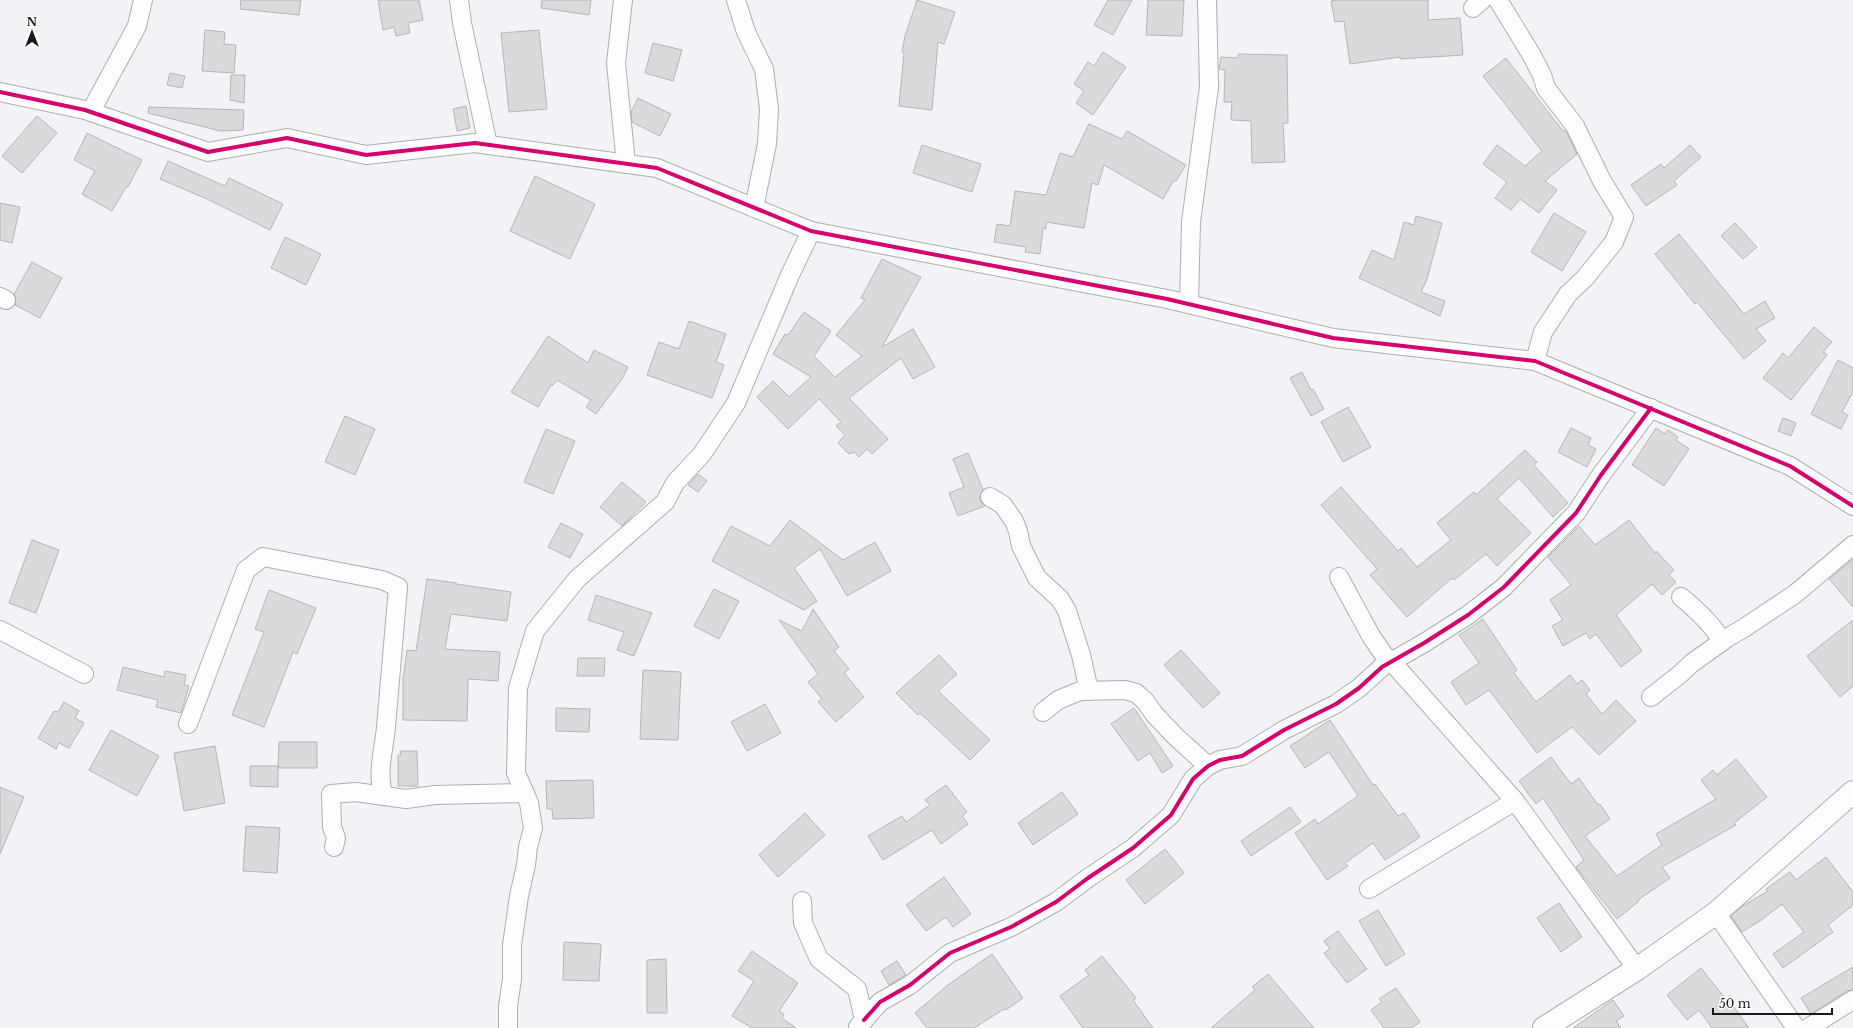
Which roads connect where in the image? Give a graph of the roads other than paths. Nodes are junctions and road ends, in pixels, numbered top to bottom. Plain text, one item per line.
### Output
1 (143, 0) edge
2 (459, 0) edge
3 (623, 0) edge
4 (736, 0) edge
5 (1207, 0) edge
6 (1498, 0) edge
7 (0, 92) edge
8 (91, 111) junction
9 (488, 145) junction
10 (626, 164) junction
11 (754, 208) junction
12 (811, 231) junction
13 (1189, 304) junction
14 (1535, 361) junction
15 (1651, 408) junction
16 (990, 497) dead end
17 (1853, 506) edge
18 (1853, 545) edge
19 (1339, 577) dead end
20 (1681, 597) dead end
21 (0, 630) edge
22 (1722, 641) junction
23 (1391, 661) junction
24 (84, 674) dead end
25 (1089, 691) junction
26 (1651, 697) dead end
27 (1043, 712) dead end
28 (188, 724) dead end
29 (1208, 766) junction
30 (1853, 792) edge
31 (525, 793) junction
32 (384, 796) junction
33 (1515, 801) junction
34 (334, 847) dead end
35 (1369, 889) dead end
36 (802, 901) dead end
37 (1716, 913) junction
38 (1638, 969) junction
39 (1853, 1000) edge
40 (861, 1024) edge
41 (508, 1028) edge
42 (1544, 1028) edge
43 (1796, 1028) edge
44 (1808, 1028) edge

1 - 8 street
2 - 9 street
3 - 10 street
4 - 11 street
5 - 13 street
6 - 14 street
7 - 8 street
8 - 9 street
9 - 10 street
10 - 11 street
11 - 12 street
12 - 13 street
12 - 31 street
13 - 14 street
14 - 15 street
15 - 17 street
15 - 23 street
16 - 25 street
18 - 22 street
19 - 23 street
20 - 22 street
21 - 24 street
22 - 26 street
23 - 29 street
23 - 33 street
25 - 27 street
25 - 29 street
28 - 32 street
29 - 40 street
30 - 37 street
31 - 32 street
31 - 41 street
32 - 34 street
33 - 35 street
33 - 38 street
36 - 40 street
37 - 38 street
37 - 43 street
38 - 42 street
39 - 44 street

